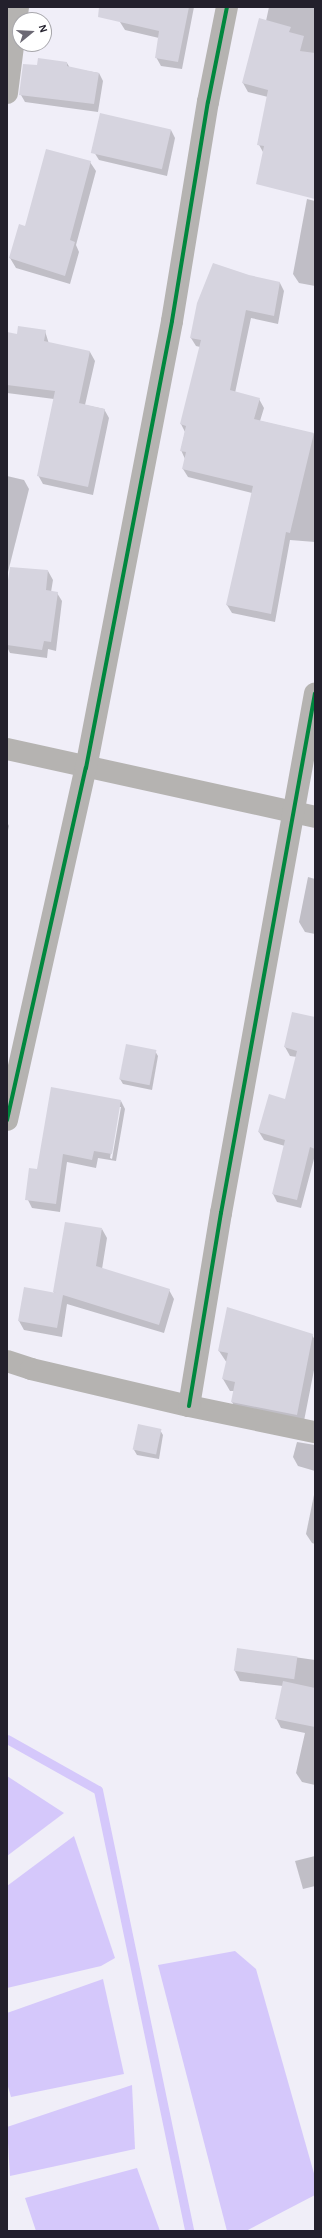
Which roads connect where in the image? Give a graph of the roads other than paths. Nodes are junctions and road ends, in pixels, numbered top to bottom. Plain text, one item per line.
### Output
1 (18, 7) edge
2 (228, 7) edge
3 (7, 93) edge
4 (315, 693) edge
5 (7, 749) edge
6 (86, 768) junction
7 (305, 815) edge
8 (7, 1120) edge
9 (7, 1361) edge
10 (189, 1406) junction
11 (315, 1432) edge

1 - 3 street
2 - 6 street
4 - 7 street
5 - 6 street
6 - 7 street
6 - 8 street
7 - 10 street
9 - 10 street
10 - 11 street

